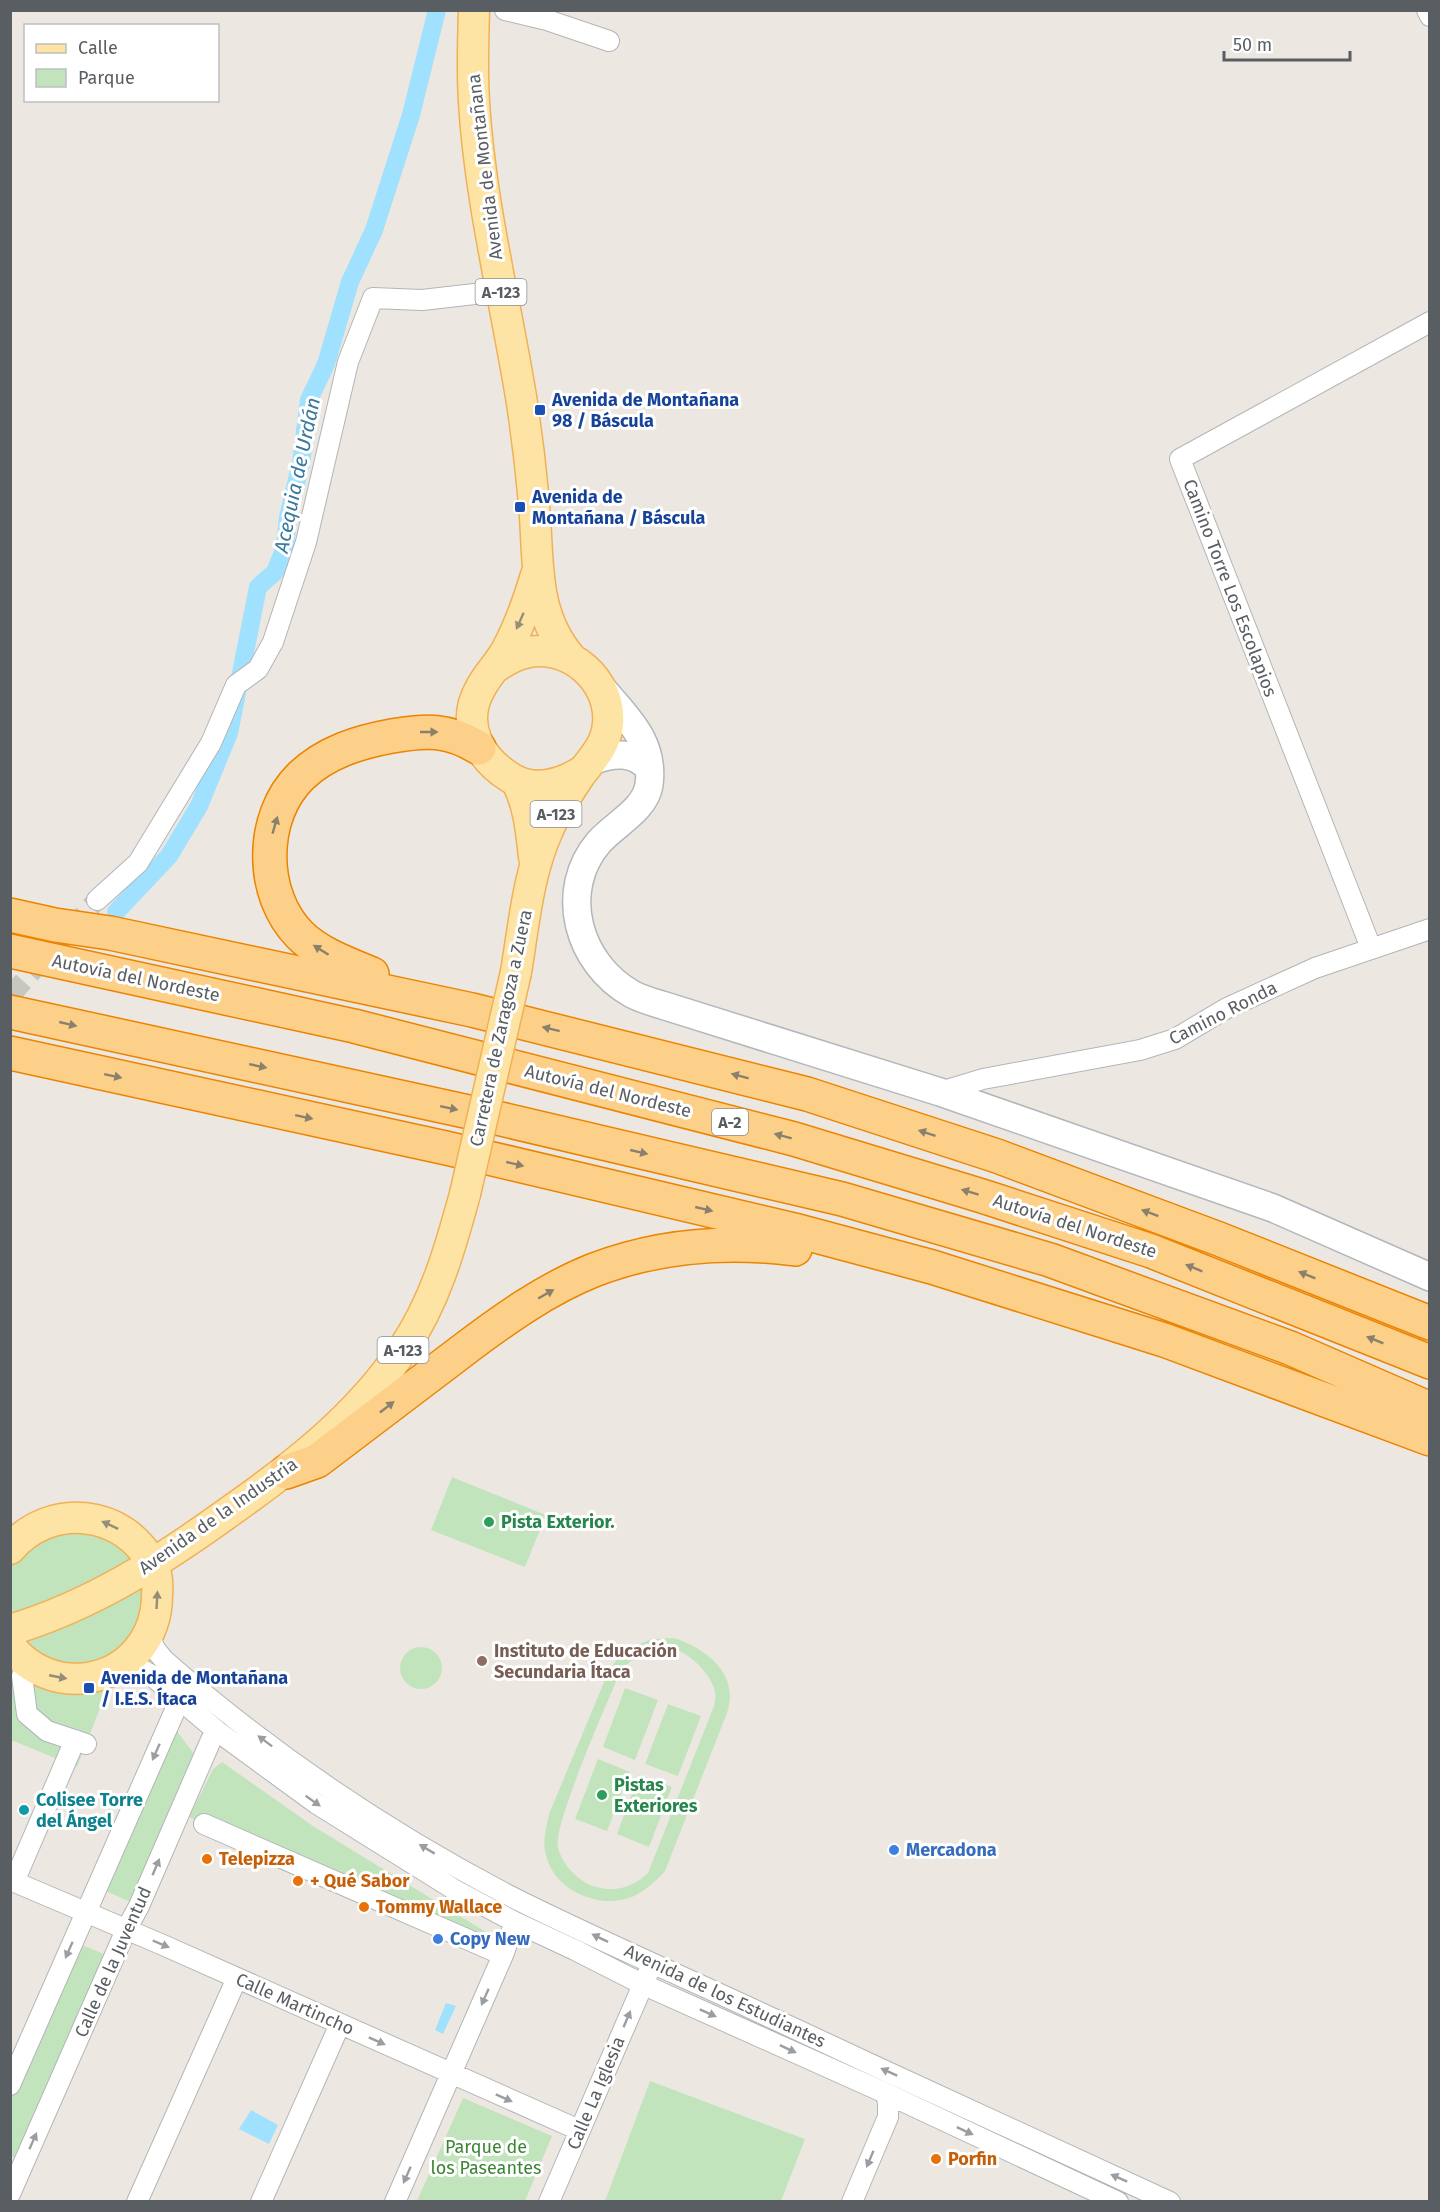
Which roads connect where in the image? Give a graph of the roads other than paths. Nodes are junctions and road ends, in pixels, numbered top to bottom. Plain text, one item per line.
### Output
1 (474, 10) edge
2 (505, 10) edge
3 (1427, 10) edge
4 (1430, 16) edge
5 (609, 41) dead end
6 (501, 291) junction
7 (1430, 321) edge
8 (537, 573) junction
9 (571, 658) junction
10 (496, 667) junction
11 (599, 686) junction
12 (479, 748) junction
13 (589, 765) junction
14 (649, 769) junction
15 (517, 782) junction
16 (534, 862) junction
17 (10, 900) edge
18 (97, 900) tunnel mouth
19 (10, 915) edge
20 (1430, 929) edge
21 (110, 933) junction
22 (1371, 948) junction
23 (10, 951) edge
24 (472, 1010) junction
25 (10, 1012) edge
26 (12, 1054) edge
27 (940, 1092) junction
28 (465, 1194) joint
29 (932, 1267) junction
30 (1430, 1277) edge
31 (1350, 1292) junction
32 (1430, 1323) edge
33 (1430, 1332) edge
34 (1430, 1362) edge
35 (1430, 1409) edge
36 (1372, 1416) junction
37 (1430, 1439) edge
38 (1430, 1444) edge
39 (286, 1472) junction
40 (10, 1549) edge
41 (153, 1564) junction
42 (10, 1630) edge
43 (148, 1635) junction
44 (10, 1646) edge
45 (124, 1664) junction
46 (22, 1676) dead end
47 (180, 1699) junction
48 (217, 1731) junction
49 (294, 1763) junction
50 (265, 1767) junction
51 (204, 1824) dead end
52 (12, 1881) edge
53 (86, 1912) junction
54 (515, 1922) junction
55 (126, 1930) junction
56 (503, 1955) junction
57 (653, 1963) junction
58 (237, 1978) junction
59 (642, 1984) junction
60 (340, 2024) junction
61 (451, 2074) junction
62 (10, 2085) edge
63 (883, 2092) junction
64 (579, 2130) junction
65 (10, 2194) edge
66 (137, 2202) edge
67 (261, 2202) edge
68 (395, 2202) edge
69 (549, 2202) edge
70 (852, 2202) edge
71 (1118, 2202) edge
72 (1170, 2202) edge

1 - 6 main road, Avenida de Montañana / A-123
2 - 5 street
3 - 4 street
6 - 8 main road, Avenida de Montañana / A-123
6 - 18 street
7 - 22 street, Camino Torre Los Escolapios
8 - 9 main road, Carretera de Zaragoza a Zuera / A-123
8 -> 10 main road, Carretera de Zaragoza a Zuera / A-123
9 - 10 main road, Carretera de Zaragoza a Zuera / A-123
9 - 11 main road, Carretera de Zaragoza a Zuera / A-123
10 - 12 main road, Carretera de Zaragoza a Zuera / A-123
11 - 13 main road, Carretera de Zaragoza a Zuera / A-123
11 - 14 main road
12 - 15 main road, A-123
24 -> 12 highway
13 - 14 main road
13 - 15 main road, A-123
13 - 16 main road, Carretera de Zaragoza a Zuera / A-123
14 - 27 main road
15 - 16 main road, Carretera de Zaragoza a Zuera / A-123
16 - 28 main road, Carretera de Zaragoza a Zuera / A-123, bridge
17 - 21 highway
19 - 21 highway
20 - 22 street, Camino Ronda
21 - 24 highway
22 - 27 street, Camino Ronda
34 -> 23 highway, Autovía del Nordeste / A-2
31 -> 24 highway
25 -> 35 highway
26 -> 29 highway
27 - 30 main road
28 - 39 main road, Avenida de la Industria / A-123
29 - 36 highway
39 -> 29 highway
31 - 32 highway
31 - 33 highway
36 - 37 highway
36 - 38 highway
39 - 41 main road, Avenida de la Industria / A-123
41 -> 40 main road
41 - 42 main road, Avenida de la Industria / A-123
43 -> 41 main road
43 - 45 main road
49 -> 43 street, Avenida de los Estudiantes
44 -> 45 main road
45 - 47 street, Avenida de los Estudiantes
46 - 52 street
47 - 48 street, Avenida de los Estudiantes
47 -> 53 street
48 - 50 street, Avenida de los Estudiantes
55 -> 48 street, Calle de la Juventud
49 - 50 street
57 -> 49 street, Avenida de los Estudiantes
50 -> 54 street, Avenida de los Estudiantes
51 - 56 street
52 - 53 street, Calle Martincho
53 - 55 street, Calle Martincho
53 -> 62 street
54 - 56 street
54 - 59 street, Avenida de los Estudiantes
55 -> 58 street, Calle Martincho
65 -> 55 street, Calle de la Juventud
56 -> 61 street
57 - 59 street, Calle La Iglesia
72 -> 57 street, Avenida de los Estudiantes
58 - 60 street, Calle Martincho
58 - 66 street
59 -> 63 street, Avenida de los Estudiantes
64 -> 59 street, Calle La Iglesia
60 -> 61 street, Calle Martincho
60 - 67 street
61 -> 64 street, Calle Martincho
61 -> 68 street
63 -> 70 street
63 -> 71 street, Avenida de los Estudiantes
64 - 69 street, Calle La Iglesia

